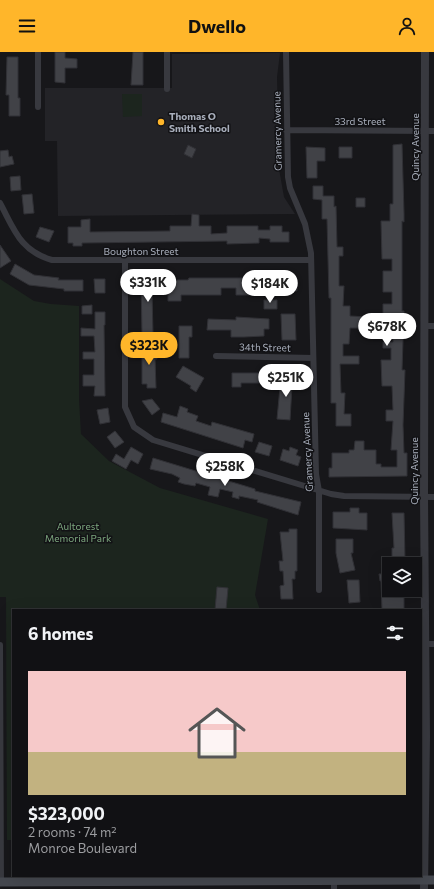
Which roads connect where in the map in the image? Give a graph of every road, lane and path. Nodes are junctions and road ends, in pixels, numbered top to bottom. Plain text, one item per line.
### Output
1 (38, 52) edge
2 (167, 52) edge
3 (286, 52) edge
4 (425, 52) edge
5 (167, 89) dead end
6 (38, 107) dead end
7 (286, 130) junction
8 (425, 131) junction
9 (434, 131) edge
10 (0, 203) edge
11 (311, 260) junction
12 (125, 261) junction
13 (425, 326) junction
14 (434, 326) edge
15 (216, 356) dead end
16 (313, 358) junction
17 (319, 491) junction
18 (424, 497) junction
19 (434, 497) edge
20 (319, 590) dead end
21 (430, 644) edge
22 (0, 645) edge
23 (434, 880) edge
24 (0, 882) edge
25 (114, 885) edge
26 (230, 885) edge
27 (334, 885) edge
28 (424, 885) edge

1 - 6 street
2 - 5 street
3 - 7 street, Gramercy Avenue
4 - 8 street, Quincy Avenue
7 - 8 street, 33rd Street
7 - 11 street, Gramercy Avenue
8 - 9 street, 33rd Street
8 - 13 street, Quincy Avenue
10 - 12 street, Boughton Street
11 - 12 street, Boughton Street
11 - 16 street, Gramercy Avenue
12 - 17 street
13 - 14 street
13 - 18 street, Quincy Avenue
15 - 16 street, 34th Street
16 - 17 street, Gramercy Avenue
17 - 18 street
17 - 20 street, Gramercy Avenue
18 - 19 street
18 - 21 street, Quincy Avenue
21 - 28 street, Quincy Avenue
22 - 24 street
23 - 28 main road
24 - 25 main road
25 - 26 main road
26 - 27 main road
27 - 28 main road

